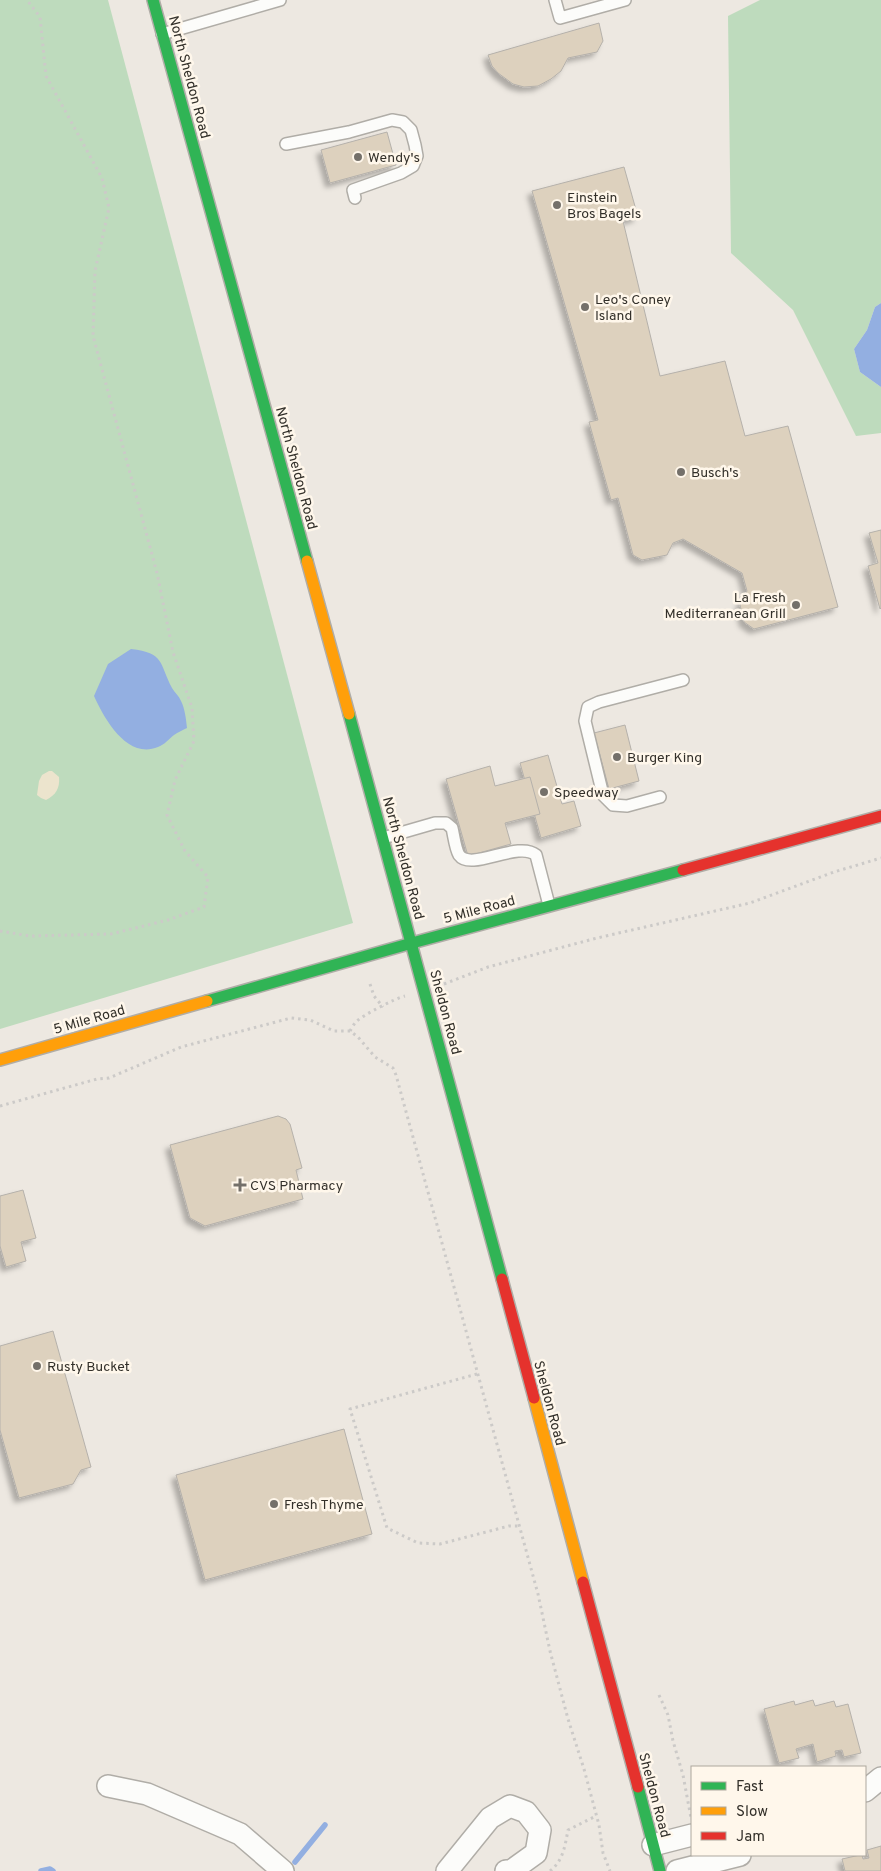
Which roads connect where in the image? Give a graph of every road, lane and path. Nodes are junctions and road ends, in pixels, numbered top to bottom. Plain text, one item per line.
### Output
1 (27, 0) edge
2 (153, 0) edge
3 (280, 0) edge
4 (555, 0) edge
5 (625, 0) edge
6 (242, 5) edge
7 (162, 34) junction
8 (286, 144) dead end
9 (355, 198) dead end
10 (683, 680) dead end
11 (660, 797) dead end
12 (881, 816) edge
13 (382, 838) junction
14 (881, 858) edge
15 (550, 905) junction
16 (0, 931) edge
17 (412, 943) junction
18 (450, 982) dead end
19 (370, 984) dead end
20 (392, 1000) dead end
21 (383, 1007) junction
22 (350, 1031) junction
23 (0, 1060) edge
24 (0, 1106) edge
25 (477, 1374) junction
26 (518, 1526) junction
27 (659, 1695) dead end
28 (881, 1778) edge
29 (108, 1786) dead end
30 (866, 1790) edge
31 (596, 1816) junction
32 (691, 1818) edge
33 (691, 1836) edge
34 (653, 1845) junction
35 (736, 1856) edge
36 (283, 1871) edge
37 (447, 1871) edge
38 (506, 1871) edge
39 (550, 1871) edge
40 (610, 1871) edge
41 (660, 1871) edge
42 (677, 1871) edge

1 - 16 path
2 - 7 main road, North Sheldon Road
3 - 6 lane
4 - 5 lane
6 - 7 lane
7 - 13 main road, North Sheldon Road
8 - 9 lane
10 - 11 lane
12 - 15 main road, 5 Mile Road
13 - 15 lane
13 - 17 main road, North Sheldon Road
14 - 18 path
15 - 17 main road, 5 Mile Road
17 - 23 main road, 5 Mile Road
17 - 34 main road, Sheldon Road
19 - 21 path
20 - 21 path
21 - 22 path
22 - 24 path
22 - 25 path
25 - 26 path
25 - 26 path
26 - 31 path
27 - 32 path
28 - 30 street
29 - 36 street
31 - 39 path
31 - 40 path
33 - 34 street
34 - 41 main road, Sheldon Road
35 - 42 street
37 - 38 street

